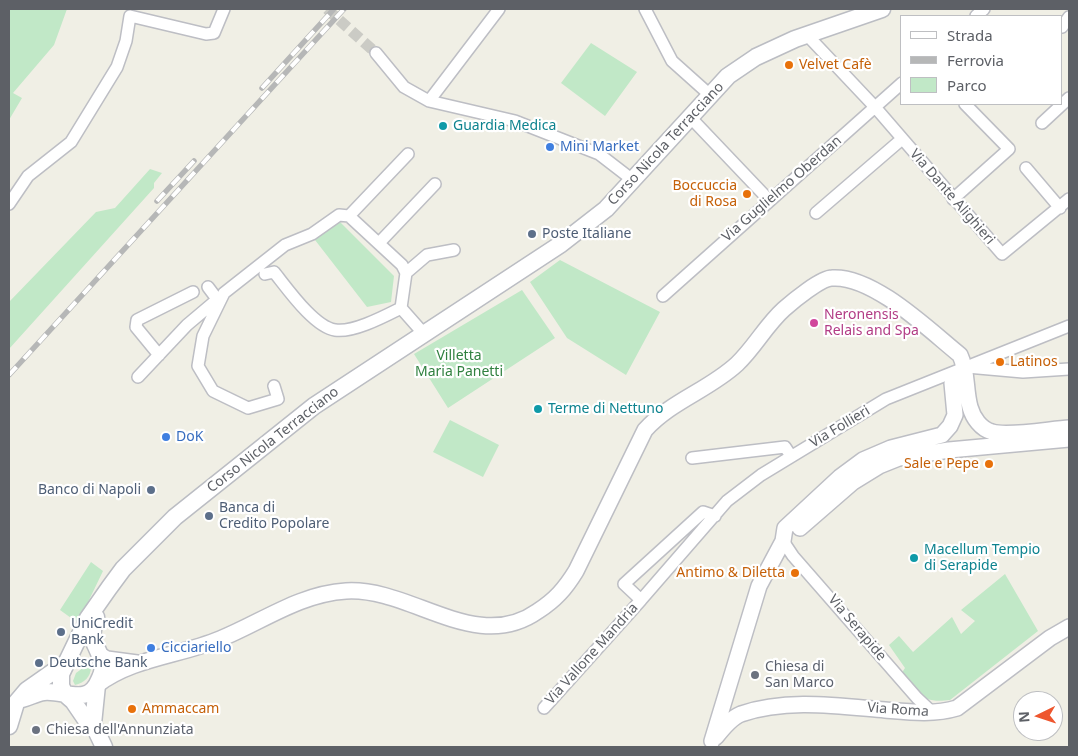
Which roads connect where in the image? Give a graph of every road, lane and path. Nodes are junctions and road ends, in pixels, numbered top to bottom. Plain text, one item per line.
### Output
1 (224, 9) edge
2 (499, 9) edge
3 (645, 9) edge
4 (882, 9) edge
5 (807, 35) junction
6 (376, 53) tunnel mouth
7 (900, 85) edge
8 (710, 94) junction
9 (429, 101) junction
10 (1065, 102) edge
11 (966, 105) edge
12 (1062, 105) edge
13 (875, 108) junction
14 (1069, 115) edge
15 (690, 117) junction
16 (1042, 123) dead end
17 (902, 139) junction
18 (408, 154) dead end
19 (1026, 168) dead end
20 (634, 181) junction
21 (435, 184) dead end
22 (953, 199) junction
23 (1069, 199) edge
24 (769, 200) junction
25 (9, 204) edge
26 (1060, 208) junction
27 (816, 213) dead end
28 (349, 216) junction
29 (379, 243) junction
30 (454, 250) dead end
31 (406, 273) junction
32 (265, 274) dead end
33 (208, 287) dead end
34 (193, 292) dead end
35 (221, 296) junction
36 (663, 296) dead end
37 (404, 310) junction
38 (1069, 326) edge
39 (424, 334) junction
40 (159, 355) junction
41 (1069, 369) edge
42 (966, 374) junction
43 (138, 377) dead end
44 (274, 386) dead end
45 (1063, 428) edge
46 (1069, 438) edge
47 (791, 456) junction
48 (692, 458) dead end
49 (715, 516) junction
50 (672, 540) junction
51 (783, 541) junction
52 (683, 551) junction
53 (656, 557) junction
54 (670, 566) junction
55 (641, 600) junction
56 (96, 608) junction
57 (1069, 627) edge
58 (100, 654) junction
59 (66, 663) junction
60 (137, 663) junction
61 (97, 685) junction
62 (65, 694) junction
63 (15, 701) edge
64 (544, 708) dead end
65 (933, 712) junction
66 (92, 724) junction
67 (9, 726) edge
68 (709, 744) edge
69 (104, 747) edge

1 - 25 street
2 - 9 street
3 - 8 street
4 - 5 main road, Corso Nicola Terracciano
5 - 8 main road, Corso Nicola Terracciano
5 - 13 street, Via Dante Alighieri
6 - 9 street
7 - 13 street, Via Guglielmo Oberdan
8 - 15 main road, Corso Nicola Terracciano
9 - 20 street
10 - 14 street
11 - 22 street
12 - 16 street
13 - 17 street, Via Dante Alighieri
13 - 24 street, Via Guglielmo Oberdan
15 - 20 main road, Corso Nicola Terracciano
15 - 24 street
17 - 22 street, Via Dante Alighieri
17 - 27 street, Via Dante Alighieri
18 - 28 street
19 - 26 street
20 - 39 main road, Corso Nicola Terracciano
21 - 29 street
22 - 26 street, Via Dante Alighieri
23 - 26 street
24 - 36 street, Via Guglielmo Oberdan
28 - 29 street
28 - 35 street
29 - 31 street
30 - 31 street
31 - 37 street
32 - 37 street
33 - 35 street
34 - 40 street
35 - 40 street
35 - 44 street
37 - 39 street
38 - 42 street, Via Follieri
39 - 56 main road, Corso Nicola Terracciano
40 - 43 street
41 - 42 street
42 - 45 street
42 - 47 street, Via Follieri
42 - 51 street
42 - 60 street
46 - 51 street
47 - 48 street
47 - 49 street, Via Follieri
49 - 50 street
49 - 52 street, Via Follieri
50 - 52 street
50 - 53 street
51 - 65 street, Via Serapide
51 - 68 street
52 - 54 street, Via Vallone Mandria
53 - 54 street
53 - 55 street
54 - 55 street, Via Vallone Mandria
55 - 64 street, Via Vallone Mandria
56 - 58 main road
56 - 59 main road, Corso Nicola Terracciano
57 - 65 street, Via Roma
58 - 59 main road
58 - 60 street
58 - 61 main road
59 - 62 main road
59 - 63 main road
60 - 61 street
61 - 62 main road
61 - 66 main road
62 - 63 main road
62 - 66 main road
63 - 67 main road
65 - 68 street, Via Roma
66 - 69 main road

